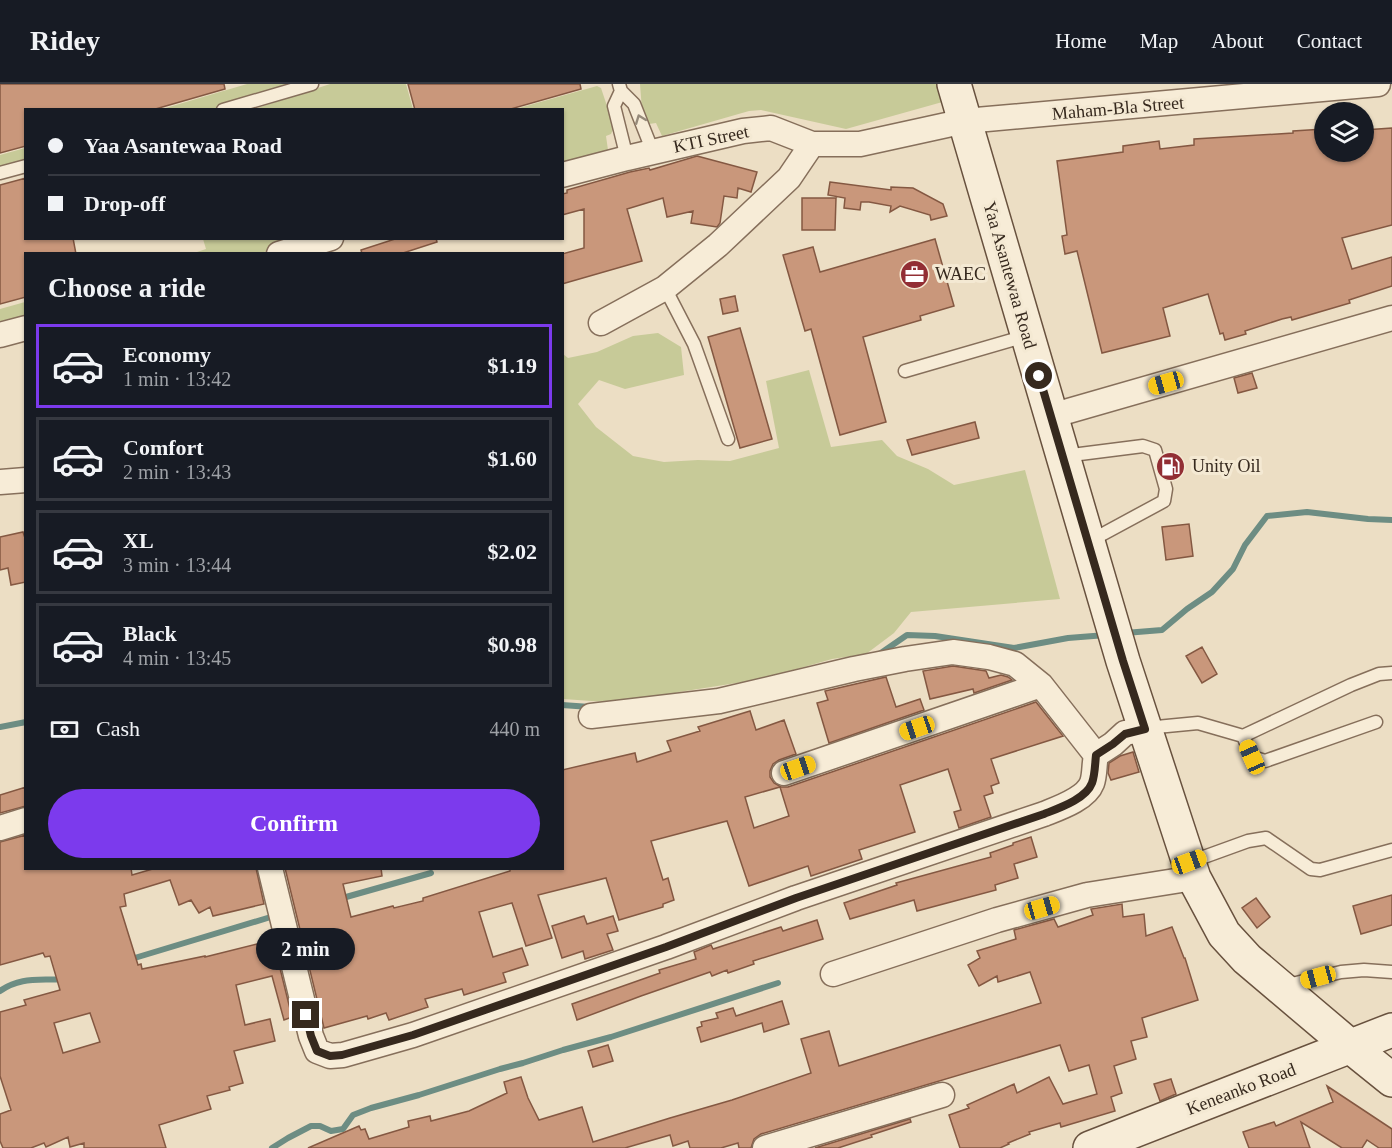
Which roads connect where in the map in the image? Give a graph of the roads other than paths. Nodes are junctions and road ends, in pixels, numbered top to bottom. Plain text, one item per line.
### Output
1 (312, 84) edge
2 (954, 84) edge
3 (1378, 84) edge
4 (620, 87) edge
5 (230, 108) edge
6 (964, 121) junction
7 (812, 144) junction
8 (653, 152) junction
9 (627, 158) junction
10 (24, 167) edge
11 (0, 173) edge
12 (564, 174) edge
13 (324, 240) edge
14 (286, 252) edge
15 (665, 288) junction
16 (1392, 318) edge
17 (601, 323) dead end
18 (24, 329) edge
19 (0, 335) edge
20 (1028, 336) junction
21 (905, 370) dead end
22 (1051, 416) junction
23 (728, 440) dead end
24 (1063, 456) junction
25 (24, 480) edge
26 (0, 482) edge
27 (1088, 542) junction
28 (1392, 673) edge
29 (1041, 685) junction
30 (591, 716) dead end
31 (1376, 722) dead end
32 (1145, 729) junction
33 (1243, 736) junction
34 (1096, 755) junction
35 (784, 773) dead end
36 (24, 821) edge
37 (0, 828) edge
38 (1392, 850) edge
39 (270, 870) edge
40 (1192, 870) junction
41 (1392, 972) edge
42 (833, 974) dead end
43 (1280, 987) junction
44 (1392, 1030) edge
45 (1351, 1047) junction
46 (1392, 1080) edge
47 (942, 1095) dead end
48 (1109, 1144) edge
49 (765, 1148) edge

1 - 5 lane
2 - 6 street, Yaa Asantewaa Road
3 - 6 street, Maham-Bla Street
8 -> 4 lane
4 - 9 lane
6 - 7 street, KTI Street
6 - 20 street, Yaa Asantewaa Road
7 - 8 street, KTI Street
7 - 15 street
8 - 9 street, KTI Street
9 - 12 street, KTI Street
10 - 11 lane
13 - 14 street
15 - 17 street
15 - 23 lane
16 - 22 street
18 - 19 street
20 - 21 lane
20 - 22 street, Yaa Asantewaa Road
22 - 24 street, Yaa Asantewaa Road
24 - 27 street, Yaa Asantewaa Road
24 - 27 lane
25 - 26 street
27 - 32 street, Yaa Asantewaa Road
28 - 33 lane
29 - 30 street
29 - 34 street
29 - 35 street
31 - 33 lane
32 - 33 lane
32 - 34 street
32 - 40 street, Yaa Asantewaa Road
34 - 39 street
36 - 37 street
38 - 40 lane
40 - 42 street
40 - 43 street, Yaa Asantewaa Road
41 - 43 lane
43 - 45 street, Yaa Asantewaa Road
44 - 45 street, Keneanko Road
45 - 46 street, Yaa Asantewaa Road
45 - 48 street, Keneanko Road
47 - 49 street

